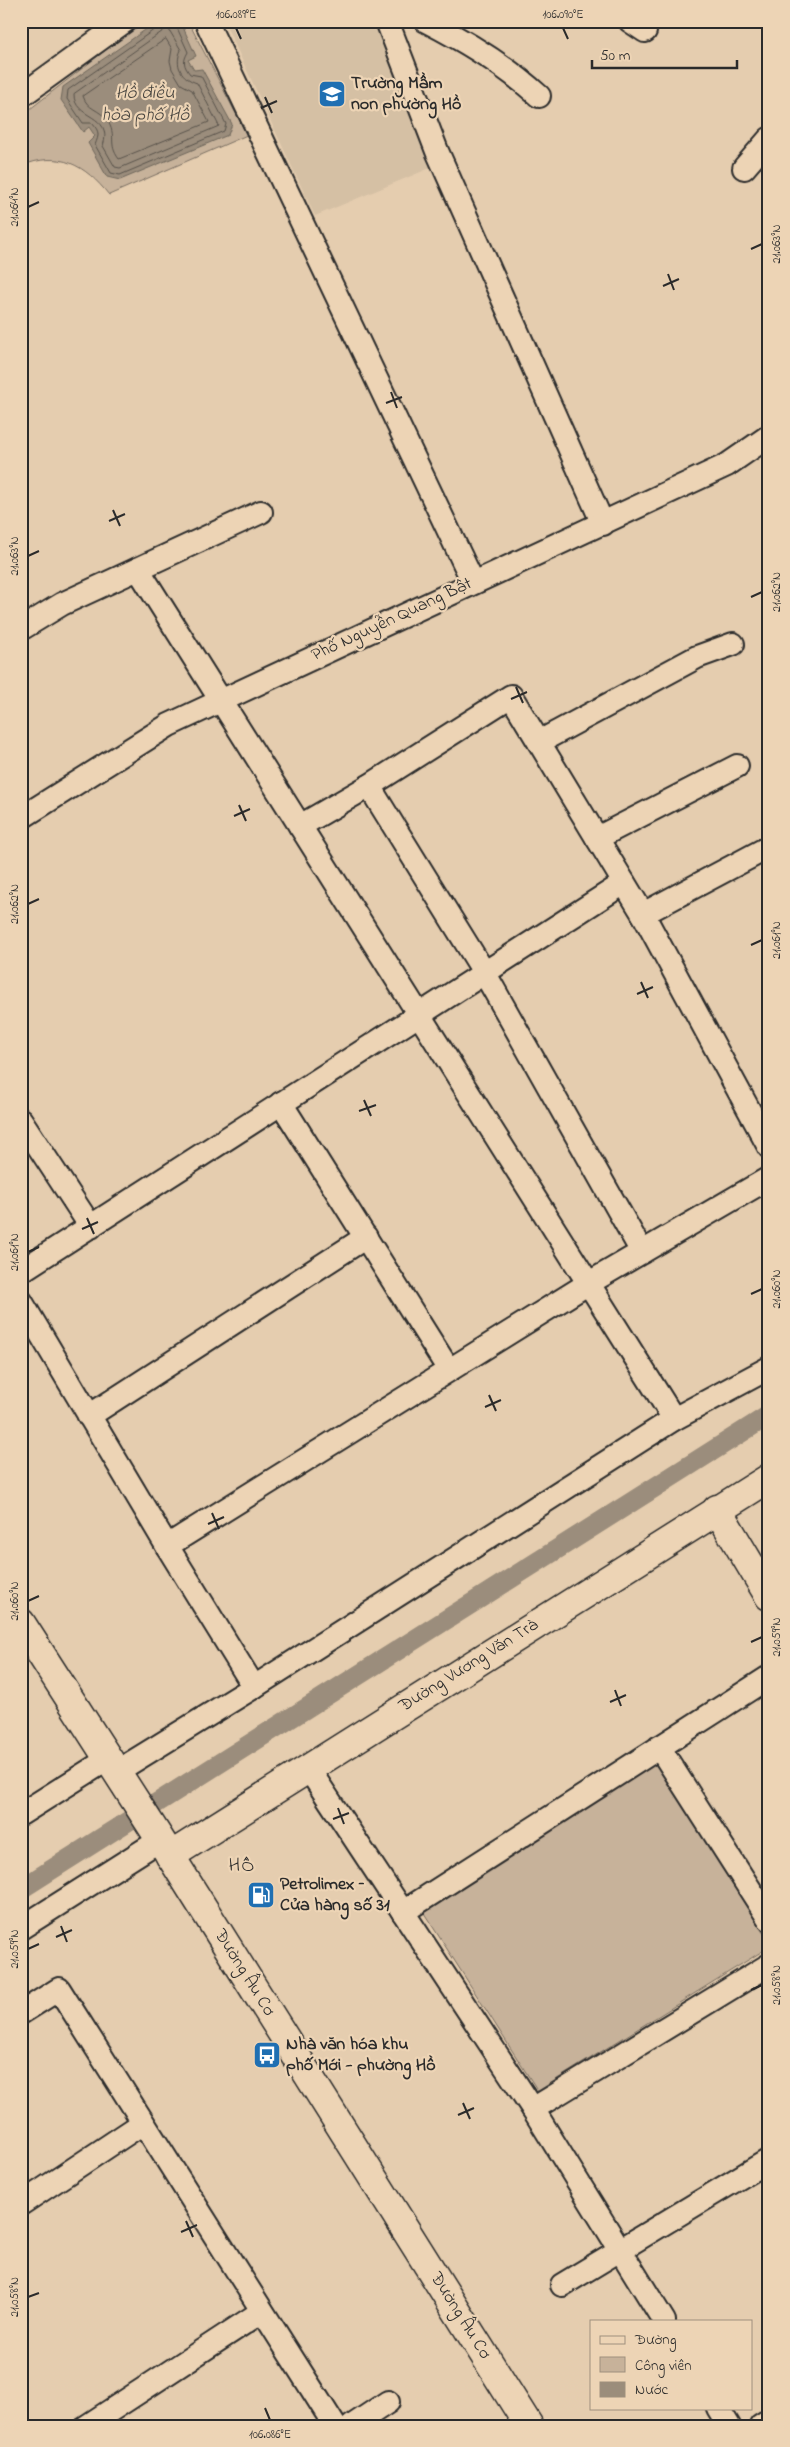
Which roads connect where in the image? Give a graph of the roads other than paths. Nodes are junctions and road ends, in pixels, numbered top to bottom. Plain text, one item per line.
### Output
1 (125, 21) edge
2 (206, 21) edge
3 (386, 21) edge
4 (426, 21) edge
5 (23, 90) edge
6 (539, 96) dead end
7 (769, 139) edge
8 (744, 168) dead end
9 (769, 436) edge
10 (261, 512) dead end
11 (603, 524) junction
12 (138, 569) junction
13 (473, 582) junction
14 (21, 629) edge
15 (733, 644) dead end
16 (220, 699) junction
17 (539, 742) junction
18 (737, 766) dead end
19 (369, 786) junction
20 (21, 818) edge
21 (300, 826) junction
22 (597, 838) junction
23 (769, 847) edge
24 (624, 883) junction
25 (643, 914) junction
26 (484, 972) junction
27 (419, 1014) junction
28 (281, 1103) junction
29 (21, 1120) edge
30 (769, 1147) edge
31 (769, 1178) edge
32 (90, 1227) junction
33 (366, 1237) junction
34 (642, 1252) junction
35 (21, 1271) edge
36 (589, 1283) junction
37 (21, 1301) edge
38 (769, 1368) edge
39 (449, 1370) junction
40 (89, 1416) junction
41 (674, 1418) junction
42 (769, 1478) edge
43 (717, 1509) junction
44 (167, 1546) junction
45 (769, 1596) edge
46 (21, 1623) edge
47 (769, 1677) edge
48 (254, 1687) junction
49 (659, 1747) junction
50 (308, 1768) junction
51 (116, 1772) junction
52 (21, 1814) edge
53 (165, 1848) junction
54 (403, 1912) junction
55 (769, 1919) edge
56 (21, 1928) edge
57 (769, 1965) edge
58 (21, 2013) edge
59 (533, 2109) junction
60 (143, 2123) junction
61 (769, 2160) edge
62 (21, 2204) edge
63 (620, 2249) junction
64 (562, 2285) dead end
65 (261, 2312) junction
66 (663, 2320) edge
67 (388, 2402) dead end
68 (719, 2410) edge
69 (769, 2421) edge
70 (87, 2426) edge
71 (335, 2426) edge
72 (352, 2426) edge
73 (529, 2426) edge
74 (729, 2426) edge
75 (760, 2426) edge

1 - 5 street
2 - 13 street
3 - 11 street
4 - 6 street
7 - 8 street
9 - 11 street, Phố Nguyễn Quang Bật
10 - 12 street
11 - 13 street, Phố Nguyễn Quang Bật
12 - 14 street
12 - 16 street
13 - 16 street, Phố Nguyễn Quang Bật
15 - 17 street
16 - 20 street, Phố Nguyễn Quang Bật
16 - 21 street
17 - 19 street
17 - 22 street
18 - 22 street
19 - 21 street
19 - 26 street
21 - 27 street
22 - 24 street
23 - 25 street
24 - 25 street
24 - 26 street
25 - 30 street
26 - 27 street
26 - 34 street
27 - 28 street
27 - 36 street
28 - 32 street
28 - 33 street
29 - 32 street
31 - 34 street
32 - 35 street
33 - 39 street
33 - 40 street
34 - 36 street
36 - 39 street
36 - 41 street
37 - 40 street
38 - 41 street
39 - 44 street
40 - 44 street
41 - 48 street
42 - 43 main road, Đường Vương Văn Trà
43 - 45 main road
43 - 50 main road, Đường Vương Văn Trà
44 - 48 street
46 - 51 main road, Đường Âu Cơ
47 - 49 street
48 - 51 street
49 - 54 street
49 - 55 street
50 - 53 main road, Đường Vương Văn Trà
50 - 54 street
51 - 52 street
51 - 53 main road, Đường Âu Cơ
53 - 56 street
53 - 73 main road, Đường Âu Cơ
54 - 59 street
57 - 59 street
58 - 60 street
59 - 63 street
60 - 62 street
60 - 65 street
61 - 63 street
63 - 64 street
63 - 66 street
65 - 70 street
65 - 71 street
67 - 72 street
68 - 74 street
69 - 75 street

